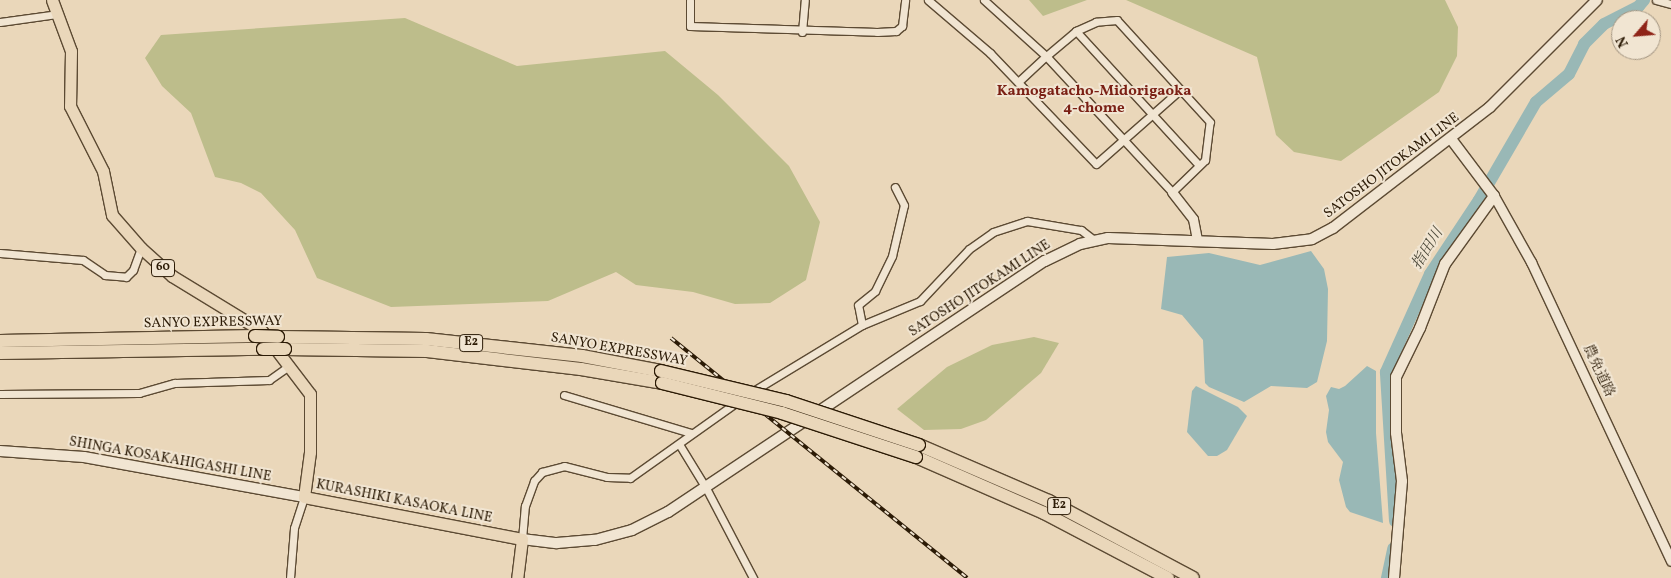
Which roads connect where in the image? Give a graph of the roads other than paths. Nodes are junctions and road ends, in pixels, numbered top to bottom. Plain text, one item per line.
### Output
1 (52, 0) edge
2 (690, 0) edge
3 (805, 0) edge
4 (905, 0) edge
5 (928, 0) edge
6 (984, 0) edge
7 (1598, 0) edge
8 (1656, 0) edge
9 (1671, 4) edge
10 (58, 14) junction
11 (0, 22) edge
12 (1076, 30) junction
13 (802, 32) junction
14 (1046, 56) junction
15 (1018, 82) junction
16 (1180, 90) junction
17 (1153, 114) junction
18 (1451, 139) junction
19 (1125, 140) junction
20 (1199, 165) junction
21 (895, 187) dead end
22 (1172, 192) junction
23 (1492, 193) junction
24 (1197, 239) junction
25 (1094, 240) junction
26 (141, 248) junction
27 (0, 253) edge
28 (862, 325) junction
29 (0, 341) edge
30 (0, 353) edge
31 (289, 366) junction
32 (662, 377) junction
33 (0, 394) edge
34 (564, 395) dead end
35 (691, 433) junction
36 (679, 444) junction
37 (0, 451) edge
38 (918, 451) junction
39 (706, 488) junction
40 (304, 498) junction
41 (522, 539) junction
42 (1671, 562) edge
43 (290, 578) edge
44 (517, 578) edge
45 (753, 578) edge
46 (1168, 578) edge
47 (1193, 578) edge
48 (1394, 578) edge

1 - 10 main road, KURASHIKI KASAOKA LINE / 60
2 - 13 street
3 - 13 street
4 - 13 street
5 - 15 street
6 - 14 street
7 - 18 main road, SATOSHO JITOKAMI LINE
8 - 9 street
10 - 11 street
10 - 26 main road, KURASHIKI KASAOKA LINE / 60
12 - 14 street
12 - 16 street
12 - 17 street
14 - 15 street
14 - 19 street
15 - 19 street
16 - 17 street
16 - 20 street
17 - 19 street
17 - 20 street
18 - 23 main road
18 - 24 main road, SATOSHO JITOKAMI LINE
19 - 22 street
20 - 22 street
21 - 28 street
22 - 24 street
23 - 42 street, 農免道路
23 - 48 main road
24 - 25 main road, SATOSHO JITOKAMI LINE
25 - 28 street
25 - 39 main road, SATOSHO JITOKAMI LINE
26 - 27 street
26 - 31 main road, KURASHIKI KASAOKA LINE / 60
28 - 35 street
29 - 32 highway, SANYO EXPRESSWAY / E2, bridge
30 - 32 highway, SANYO EXPRESSWAY / E2, bridge
31 - 33 street
31 - 40 main road, KURASHIKI KASAOKA LINE / 60
32 - 38 highway, SANYO EXPRESSWAY / E2, bridge
34 - 35 street
35 - 36 street
36 - 39 street
36 - 41 street
37 - 40 main road, SHINGA KOSAKAHIGASHI LINE
38 - 46 highway, SANYO EXPRESSWAY / E2
38 - 47 highway, SANYO EXPRESSWAY / E2
39 - 41 main road, SATOSHO JITOKAMI LINE
39 - 45 street
40 - 41 main road, KURASHIKI KASAOKA LINE
40 - 43 street
41 - 44 main road

